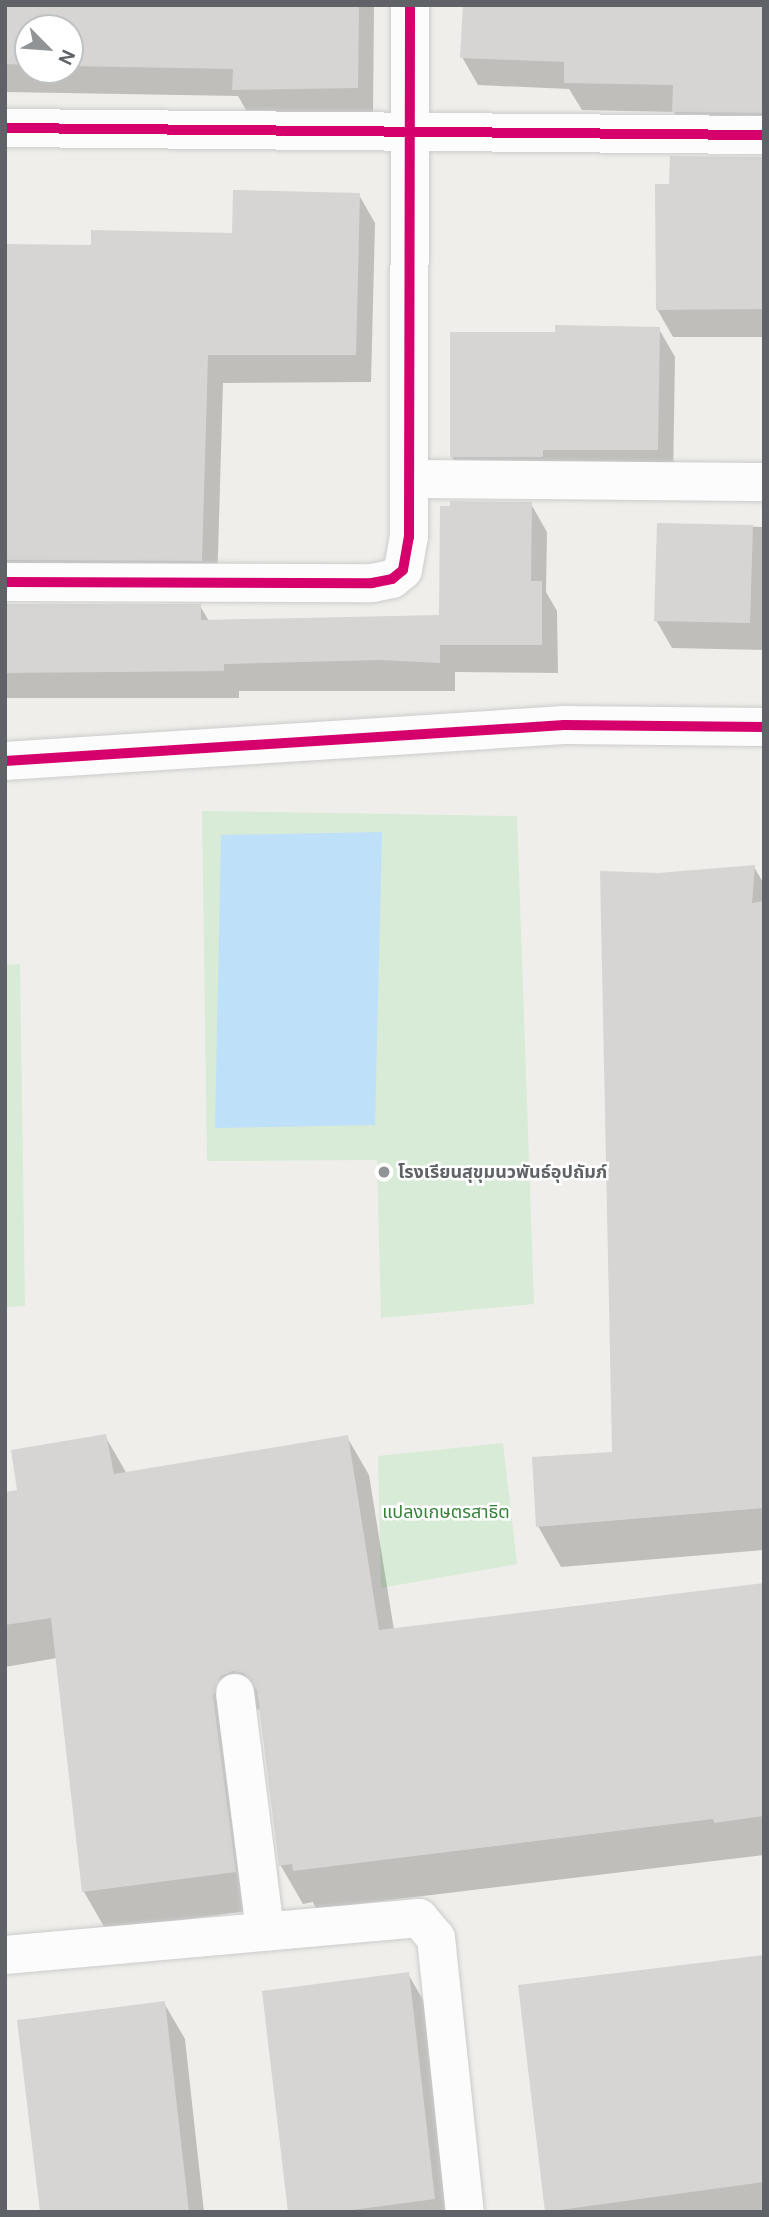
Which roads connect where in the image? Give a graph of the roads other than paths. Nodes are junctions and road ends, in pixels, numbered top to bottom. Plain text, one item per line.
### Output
1 (410, 5) edge
2 (5, 128) edge
3 (408, 128) junction
4 (764, 135) edge
5 (409, 479) junction
6 (764, 482) edge
7 (5, 582) edge
8 (764, 727) edge
9 (5, 761) edge
10 (235, 1693) dead end
11 (265, 1930) junction
12 (5, 1955) edge
13 (465, 2212) edge

1 - 3 street
2 - 3 street
3 - 4 street
3 - 5 street
5 - 6 street
5 - 7 street
8 - 9 street
10 - 11 street
11 - 12 street
11 - 13 street

